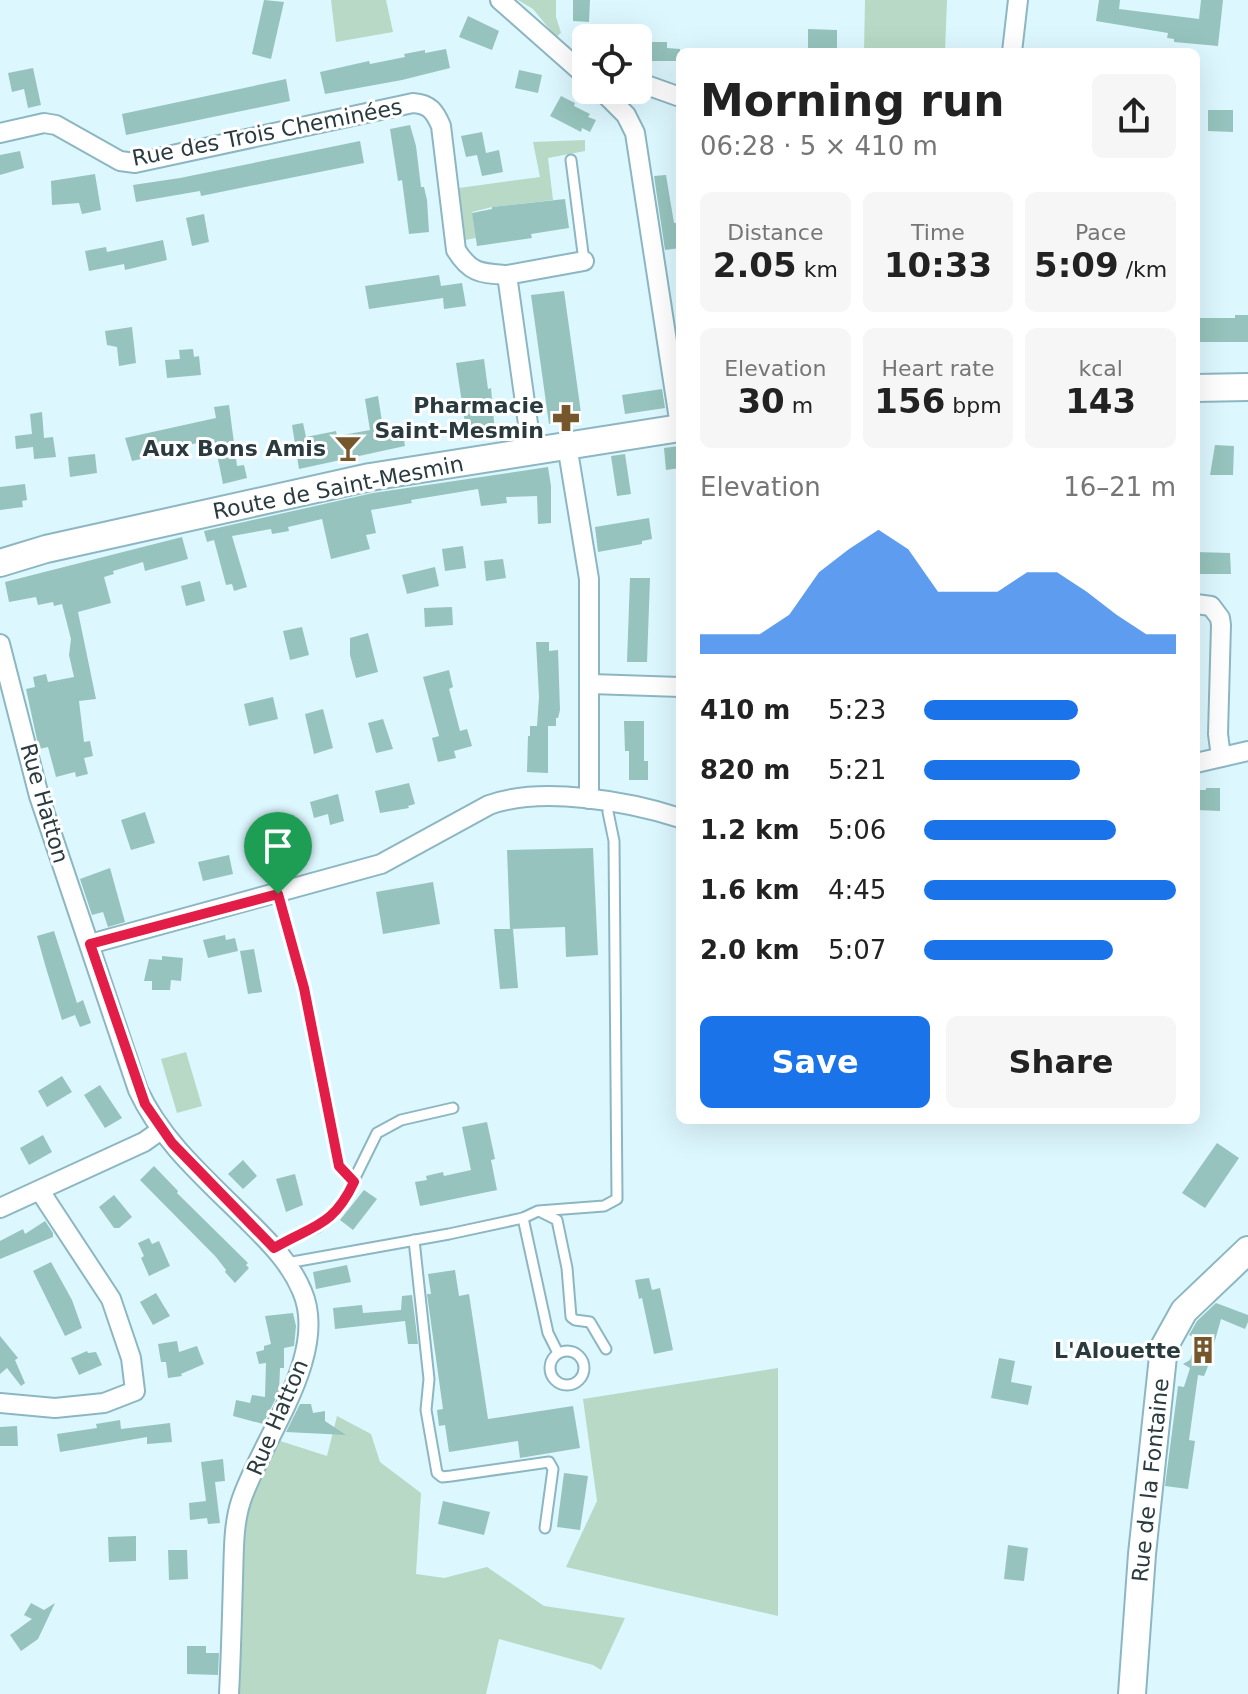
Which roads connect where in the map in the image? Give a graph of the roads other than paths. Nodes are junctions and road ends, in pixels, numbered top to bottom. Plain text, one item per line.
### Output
1 (500, 0) edge
2 (1018, 0) edge
3 (1012, 48) edge
4 (572, 64) edge
5 (652, 87) edge
6 (676, 96) edge
7 (617, 104) edge
8 (0, 133) edge
9 (571, 160) dead end
10 (584, 261) joint
11 (507, 275) junction
12 (1248, 387) edge
13 (1200, 388) edge
14 (676, 401) edge
15 (676, 428) edge
16 (567, 445) junction
17 (532, 452) junction
18 (0, 563) edge
19 (1200, 605) edge
20 (0, 644) edge
21 (591, 684) junction
22 (676, 687) edge
23 (1248, 751) edge
24 (1221, 757) junction
25 (1200, 762) edge
26 (589, 799) junction
27 (609, 801) junction
28 (676, 817) edge
29 (278, 894) junction
30 (90, 944) junction
31 (453, 1108) dead end
32 (161, 1130) junction
33 (354, 1182) junction
34 (40, 1191) junction
35 (0, 1208) edge
36 (538, 1211) junction
37 (523, 1218) junction
38 (414, 1240) junction
39 (274, 1248) junction
40 (1248, 1250) edge
41 (287, 1263) junction
42 (606, 1349) dead end
43 (558, 1353) dead end
44 (0, 1403) edge
45 (545, 1528) dead end
46 (229, 1694) edge
47 (1132, 1694) edge

1 - 4 street
2 - 3 street
5 - 6 street
7 - 14 street
8 - 11 street, Rue des Trois Cheminées
9 - 10 lane
10 - 11 street, Rue des Trois Cheminées
11 - 17 street
12 - 13 main road
15 - 16 main road, Route de Saint-Mesmin
16 - 17 main road, Route de Saint-Mesmin
16 - 21 street
17 - 18 main road, Route de Saint-Mesmin
19 - 24 street
20 - 30 street, Rue Hatton
21 - 22 street
21 - 26 street
23 - 24 street
24 - 25 street
26 - 27 street
26 - 29 street
27 - 28 street
27 - 36 lane
29 - 30 street
29 - 33 lane
30 - 32 street, Rue Hatton
31 - 33 lane
32 - 34 street
32 - 39 street, Rue Hatton
33 - 39 lane
34 - 35 street
34 - 44 street
36 - 37 lane
36 - 42 lane
37 - 38 lane
37 - 43 lane
38 - 41 lane
38 - 45 lane
39 - 41 street, Rue Hatton
40 - 47 main road, Rue de la Fontaine
41 - 46 street, Rue Hatton

